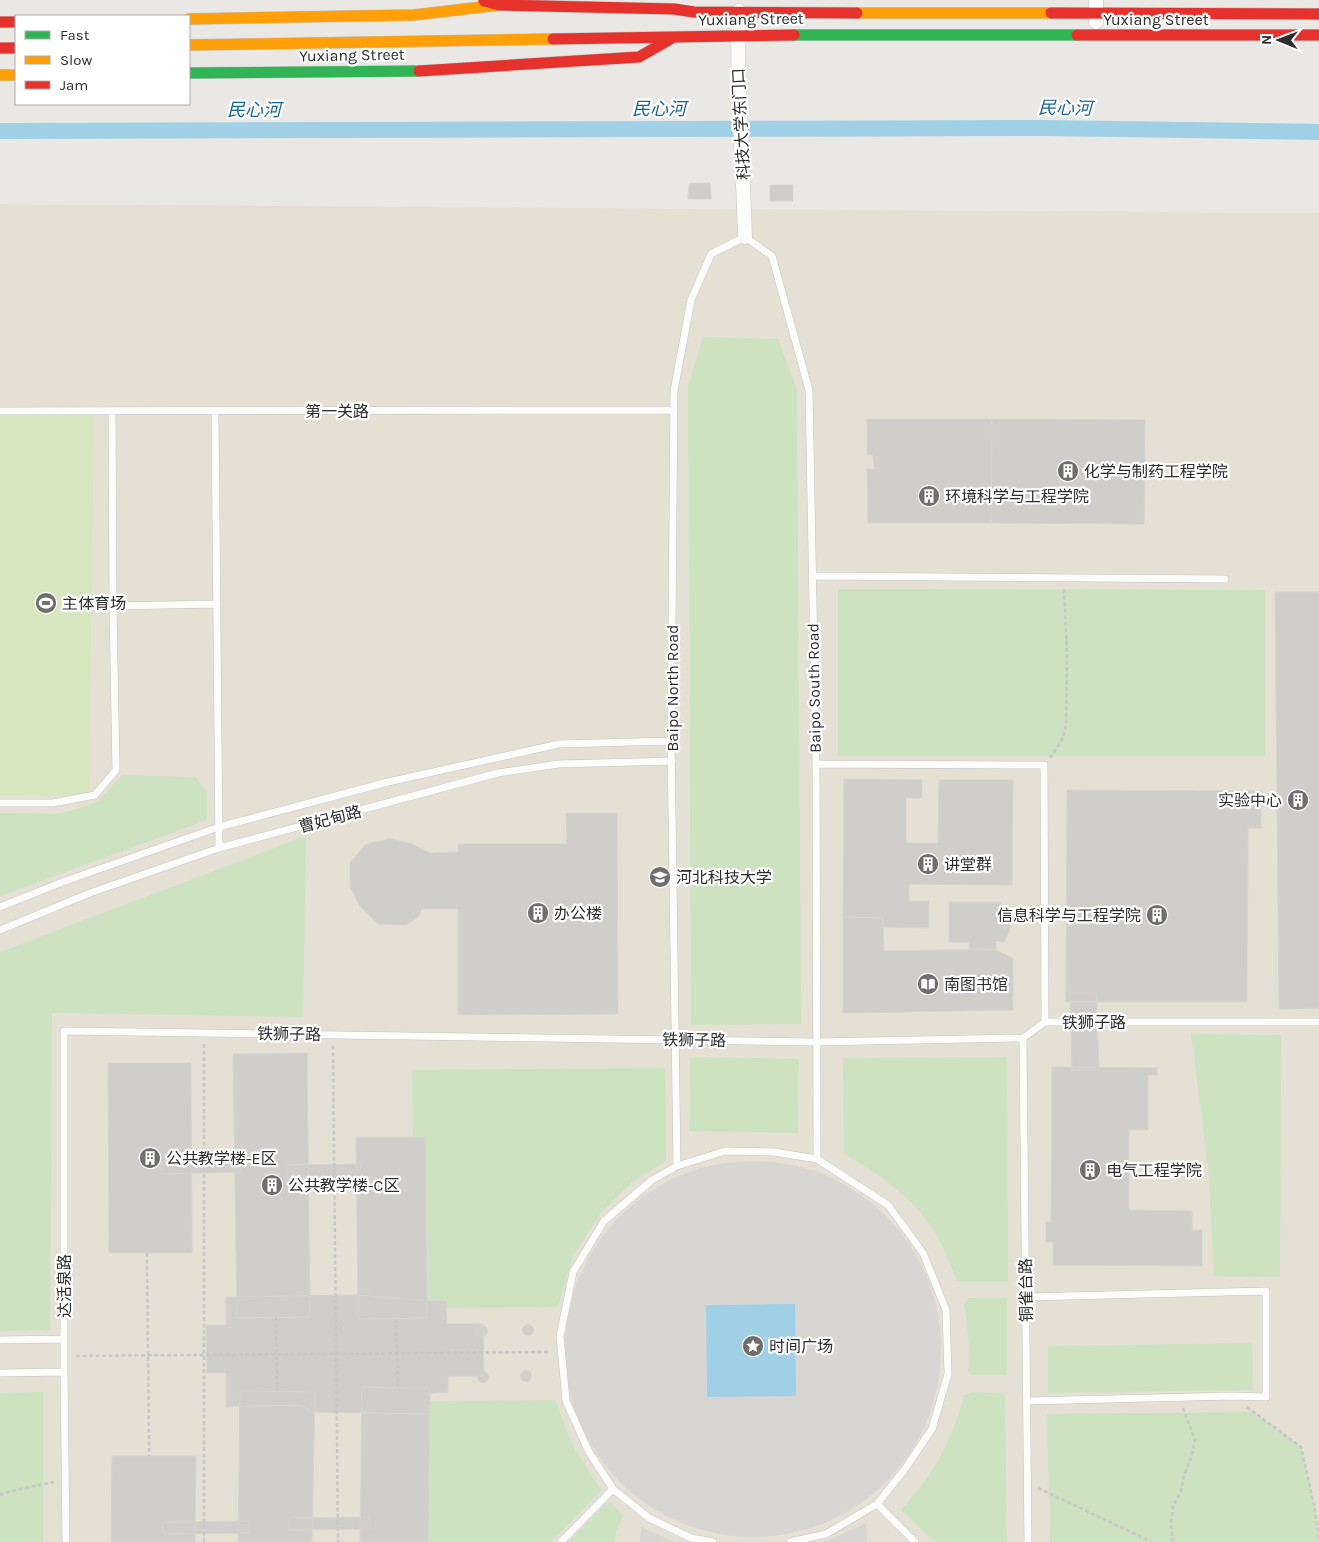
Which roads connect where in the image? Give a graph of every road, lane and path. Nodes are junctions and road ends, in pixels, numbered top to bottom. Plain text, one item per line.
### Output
1 (483, 0) edge
2 (498, 5) junction
3 (1096, 6) edge
4 (738, 11) junction
5 (1319, 14) edge
6 (674, 18) edge
7 (190, 19) edge
8 (694, 19) edge
9 (0, 22) edge
10 (15, 22) edge
11 (738, 35) junction
12 (1096, 35) junction
13 (1319, 35) edge
14 (190, 45) edge
15 (0, 48) edge
16 (15, 48) edge
17 (190, 73) edge
18 (0, 75) edge
19 (15, 75) edge
20 (745, 237) junction
21 (674, 410) junction
22 (0, 411) edge
23 (112, 411) junction
24 (215, 412) junction
25 (812, 576) junction
26 (1064, 578) junction
27 (1225, 579) dead end
28 (217, 604) junction
29 (113, 606) junction
30 (671, 742) junction
31 (672, 761) junction
32 (816, 764) junction
33 (1044, 766) junction
34 (0, 803) edge
35 (219, 827) junction
36 (219, 848) junction
37 (0, 907) edge
38 (0, 930) edge
39 (1045, 1022) junction
40 (1319, 1022) edge
41 (64, 1031) joint
42 (204, 1033) junction
43 (333, 1035) junction
44 (1023, 1038) junction
45 (675, 1040) junction
46 (816, 1042) junction
47 (817, 1159) junction
48 (677, 1166) junction
49 (147, 1253) dead end
50 (1027, 1297) junction
51 (276, 1317) dead end
52 (396, 1319) dead end
53 (0, 1340) edge
54 (64, 1340) junction
55 (562, 1352) junction
56 (397, 1353) junction
57 (276, 1354) junction
58 (336, 1354) junction
59 (204, 1355) junction
60 (64, 1356) junction
61 (148, 1356) junction
62 (0, 1372) edge
63 (64, 1372) junction
64 (398, 1387) dead end
65 (277, 1391) dead end
66 (1232, 1396) junction
67 (1179, 1398) junction
68 (1028, 1401) junction
69 (149, 1456) dead end
70 (66, 1480) junction
71 (1028, 1483) junction
72 (613, 1489) junction
73 (0, 1495) edge
74 (877, 1504) junction
75 (1319, 1539) edge
76 (66, 1542) edge
77 (204, 1542) edge
78 (338, 1542) edge
79 (560, 1542) edge
80 (713, 1542) edge
81 (790, 1542) edge
82 (915, 1542) edge
83 (1028, 1542) edge
84 (1152, 1542) edge
85 (1173, 1542) edge

1 - 2 main road, Yuxiang Street
2 - 6 main road, Yuxiang Street
2 - 7 main road
3 - 4 main road, Yuxiang Street
3 - 5 main road, Yuxiang Street
3 - 12 street
4 - 8 main road, Yuxiang Street
4 - 11 street, 科技大学东门口
6 - 8 main road, Yuxiang Street
6 - 8 main road, Yuxiang Street
6 - 14 main road
6 - 17 main road, Yuxiang Street
8 - 11 main road, Yuxiang Street
9 - 10 main road
11 - 12 main road, Yuxiang Street
11 - 20 street, 科技大学东门口
12 - 13 main road, Yuxiang Street
15 - 16 main road
18 - 19 main road
20 - 21 lane, Baipo North Road
20 - 25 lane, Baipo South Road
21 - 24 lane, 第一关路
21 - 30 lane, Baipo North Road
22 - 23 lane, 第一关路
23 - 24 lane, 第一关路
23 - 29 lane
24 - 28 lane
25 - 26 lane
25 - 32 lane, Baipo South Road
26 - 27 lane
26 - 33 path
28 - 29 lane
28 - 35 lane
29 - 34 lane
30 - 31 lane, Baipo North Road
30 - 35 lane, 曹妃甸路
31 - 36 lane, 曹妃甸路
31 - 45 lane, Baipo North Road
32 - 33 lane
32 - 46 lane, Baipo South Road
33 - 39 lane
35 - 36 lane
35 - 37 lane, 曹妃甸路
36 - 38 lane, 曹妃甸路
39 - 40 lane, 铁狮子路
39 - 44 lane, 铁狮子路
41 - 42 lane, 铁狮子路
41 - 54 lane, 达活泉路
42 - 43 lane, 铁狮子路
42 - 59 path
43 - 45 lane, 铁狮子路
43 - 58 path
44 - 46 lane, 铁狮子路
44 - 50 lane, 铜雀台路
45 - 46 lane, 铁狮子路
45 - 48 lane, Baipo North Road
46 - 47 lane, Baipo South Road
47 - 48 lane
47 - 74 lane
48 - 55 lane
49 - 61 path
50 - 66 lane
50 - 68 lane, 铜雀台路
51 - 57 path
52 - 56 path
53 - 54 lane
54 - 60 lane, 达活泉路
55 - 56 path
55 - 72 lane
56 - 58 path
56 - 64 path
57 - 58 path
57 - 59 path
57 - 65 path
58 - 78 path
59 - 61 path
59 - 77 path
60 - 61 path
60 - 63 lane, 达活泉路
61 - 69 path
62 - 63 lane
63 - 70 lane, 达活泉路
66 - 67 lane
66 - 75 path
67 - 68 lane
67 - 85 path
68 - 71 lane, 铜雀台路
70 - 73 path
70 - 76 lane, 达活泉路
71 - 83 lane, 铜雀台路
71 - 84 path
72 - 79 lane
72 - 80 lane
74 - 81 lane
74 - 82 lane

